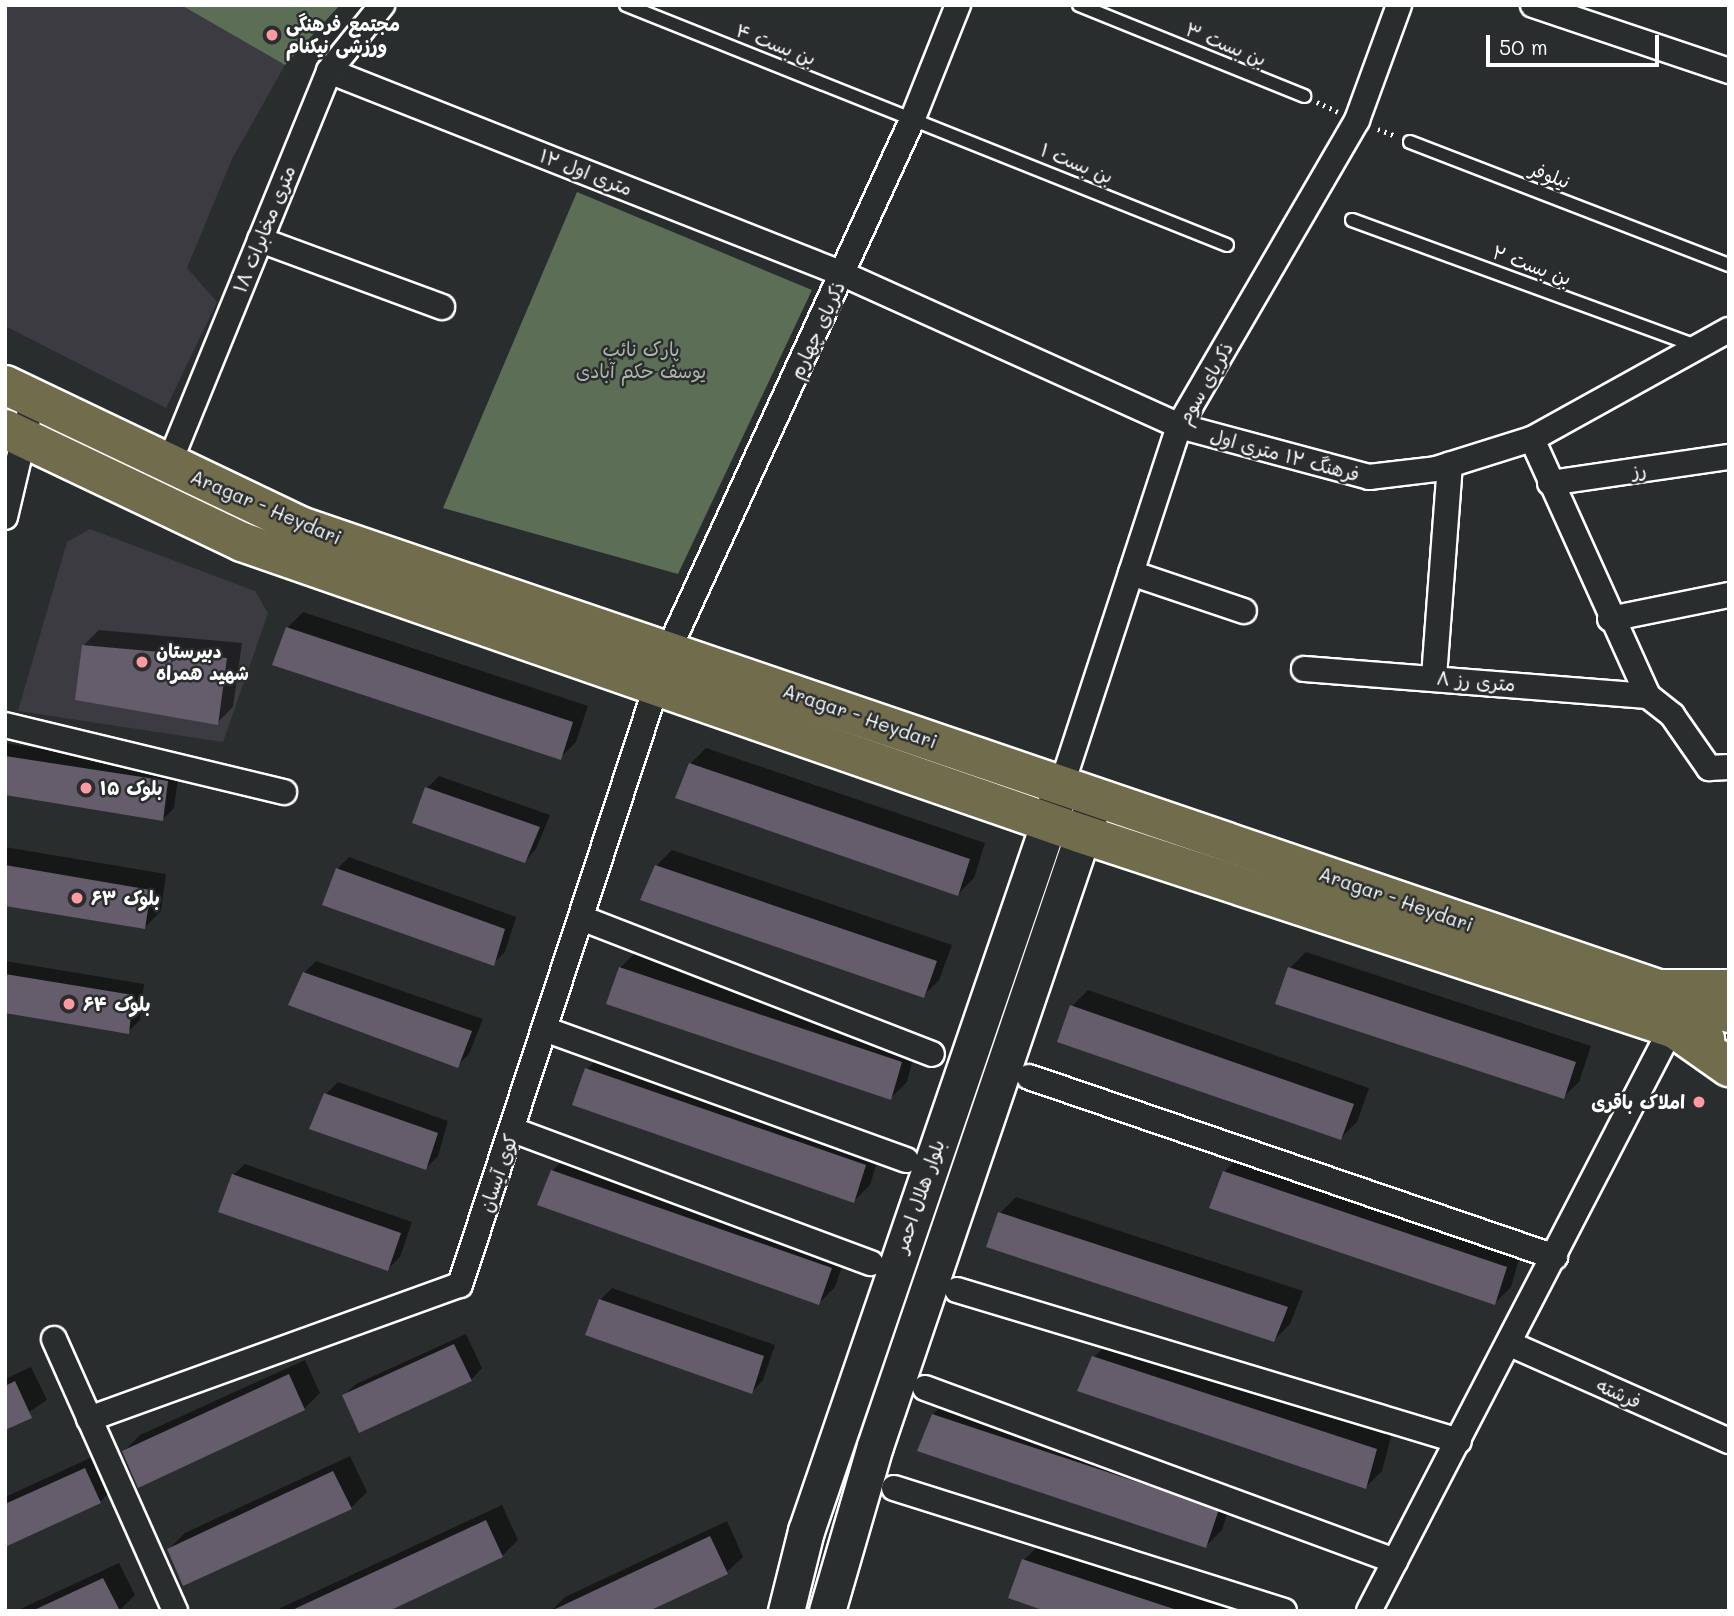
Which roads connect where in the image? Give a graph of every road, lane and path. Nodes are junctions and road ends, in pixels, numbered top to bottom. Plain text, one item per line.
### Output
1 (382, 5) edge
2 (626, 5) edge
3 (958, 5) edge
4 (1079, 5) edge
5 (1399, 5) edge
6 (1533, 5) edge
7 (329, 71) junction
8 (1729, 71) edge
9 (1304, 96) joint
10 (913, 118) junction
11 (1357, 120) junction
12 (1410, 142) joint
13 (1352, 220) dead end
14 (260, 240) junction
15 (1227, 245) dead end
16 (1729, 265) edge
17 (843, 274) junction
18 (442, 307) dead end
19 (1729, 330) edge
20 (1699, 346) junction
21 (19, 392) edge
22 (1179, 426) junction
23 (13, 433) edge
24 (1532, 439) junction
25 (1729, 457) edge
26 (1450, 465) junction
27 (168, 466) junction
28 (1550, 483) junction
29 (5, 517) edge
30 (1131, 573) junction
31 (1729, 595) edge
32 (1244, 611) dead end
33 (1610, 619) junction
34 (663, 668) junction
35 (1304, 669) dead end
36 (1434, 677) junction
37 (1648, 696) junction
38 (5, 726) edge
39 (1729, 767) edge
40 (1079, 790) junction
41 (284, 792) dead end
42 (1046, 821) junction
43 (1082, 834) junction
44 (584, 919) junction
45 (1659, 989) junction
46 (1729, 989) edge
47 (1729, 1013) edge
48 (1672, 1027) junction
49 (547, 1030) junction
50 (1729, 1047) edge
51 (932, 1054) dead end
52 (1729, 1067) edge
53 (1029, 1077) dead end
54 (513, 1130) junction
55 (906, 1160) dead end
56 (1555, 1257) junction
57 (871, 1264) dead end
58 (957, 1290) dead end
59 (54, 1339) dead end
60 (1510, 1345) junction
61 (925, 1388) dead end
62 (89, 1419) junction
63 (1459, 1441) junction
64 (1729, 1441) edge
65 (894, 1488) dead end
66 (1395, 1561) junction
67 (175, 1611) edge
68 (786, 1611) edge
69 (827, 1611) edge
70 (1284, 1611) edge
71 (1369, 1611) edge

1 - 7 street, ۱۸ متری مخابرات
2 - 10 lane, بن بست ۴
3 - 10 street, ذکریای چهارم
4 - 9 lane, بن بست ۳
5 - 11 street, ذکریای سوم
6 - 8 street
7 - 14 street, ۱۸ متری مخابرات
7 - 17 street, ۱۲ متری اول
9 - 11 path
10 - 15 lane, بن بست ۱
10 - 17 street, ذکریای چهارم
11 - 12 path
11 - 22 street, ذکریای سوم
12 - 16 lane, نیلوفر
13 - 20 lane, بن بست ۲
14 - 18 street
14 - 27 street, ۱۸ متری مخابرات
17 - 22 street, فرهنگ ۱۲ متری اول
17 - 34 street, ذکریای چهارم
19 - 20 street, فرهنگ ۱۲ متری اول
20 - 24 street, فرهنگ ۱۲ متری اول
21 - 23 street
21 - 27 main road, Aragar - Heydari
22 - 26 street, فرهنگ ۱۲ متری اول
22 - 30 street, ذکریای سوم
23 - 29 street
23 - 34 main road, Aragar - Heydari
24 - 26 street, فرهنگ ۱۲ متری اول
24 - 28 street
25 - 28 street, رز
26 - 36 street
27 - 34 main road, Aragar - Heydari
28 - 33 street
30 - 32 street
30 - 40 street, ذکریای سوم
31 - 33 street
33 - 37 street
34 - 40 main road, Aragar - Heydari
34 - 42 main road, Aragar - Heydari
34 - 44 street, کوی آیسان
35 - 36 street, ۸ متری رز
36 - 37 street, ۸ متری رز
37 - 39 street
38 - 41 street
40 - 42 main road, بلوار هلال احمر
40 - 43 main road, بلوار هلال احمر
40 - 45 main road, Aragar - Heydari
42 - 43 main road, Aragar - Heydari
42 - 68 main road, بلوار هلال احمر
43 - 48 main road, Aragar - Heydari
43 - 69 main road, بلوار هلال احمر
44 - 49 street, کوی آیسان
44 - 51 street
45 - 46 main road
45 - 47 main road, Aragar - Heydari
48 - 50 main road, Aragar - Heydari
48 - 52 main road
48 - 56 street
49 - 54 street, کوی آیسان
49 - 55 street
53 - 56 street
54 - 57 street
54 - 62 street, کوی آیسان
56 - 60 street
58 - 63 street
59 - 62 street
60 - 63 street
60 - 64 street, فرشته
61 - 66 street
62 - 67 street
63 - 66 street
65 - 70 street
66 - 71 street

